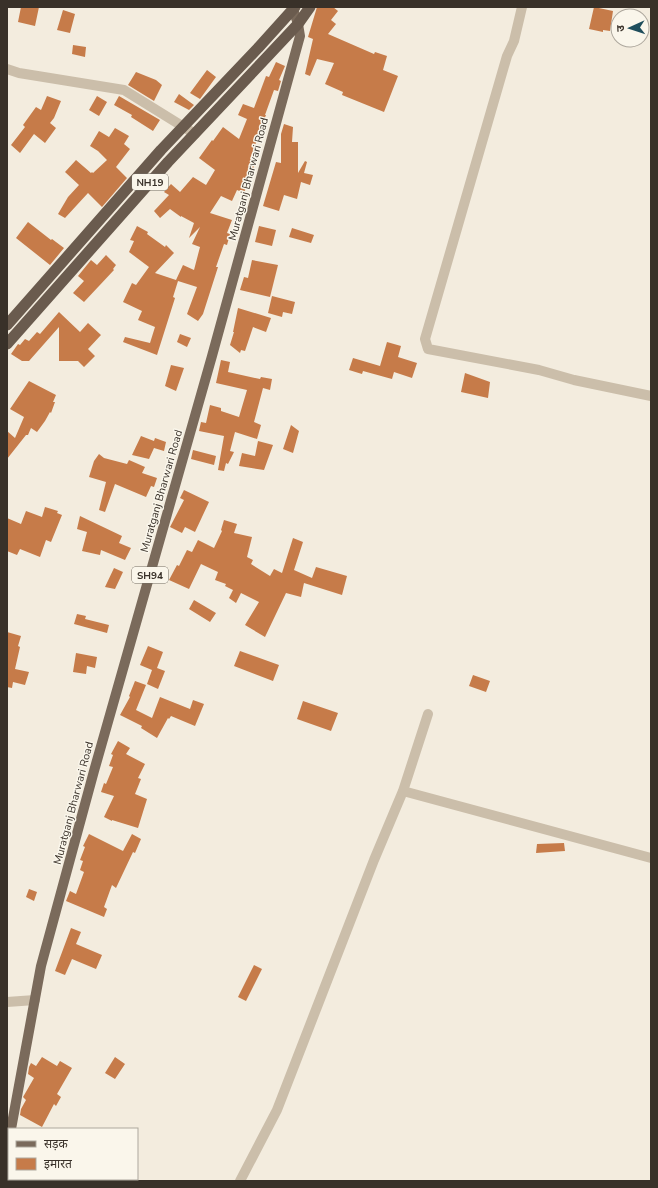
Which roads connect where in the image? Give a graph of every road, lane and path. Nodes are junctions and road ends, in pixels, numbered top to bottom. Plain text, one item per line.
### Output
1 (310, 7) edge
2 (522, 7) edge
3 (291, 11) edge
4 (298, 24) junction
5 (7, 69) edge
6 (183, 127) junction
7 (194, 134) junction
8 (7, 325) edge
9 (7, 344) edge
10 (651, 396) edge
11 (428, 714) dead end
12 (403, 791) junction
13 (651, 858) edge
14 (35, 1000) junction
15 (7, 1002) edge
16 (11, 1128) edge
17 (240, 1181) edge

1 - 4 highway, NH19
2 - 10 street
3 - 4 main road
3 - 6 highway, NH19
4 - 7 highway, NH19
4 - 14 main road, Muratganj Bharwari Road / SH94
5 - 6 street
6 - 7 street
6 - 8 highway, NH19
7 - 9 highway, NH19
11 - 12 street
12 - 13 street
12 - 17 street
14 - 15 street
14 - 16 main road, Muratganj Bharwari Road / SH94

